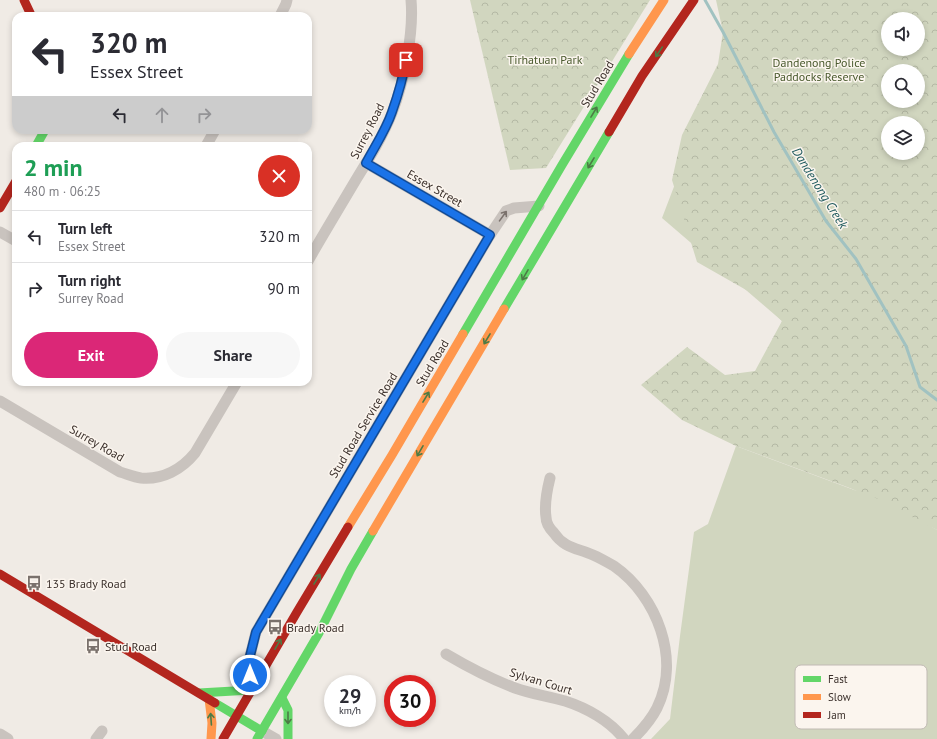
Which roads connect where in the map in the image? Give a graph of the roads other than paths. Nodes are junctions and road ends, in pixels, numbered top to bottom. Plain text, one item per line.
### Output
1 (24, 0) edge
2 (30, 0) edge
3 (287, 0) edge
4 (411, 0) edge
5 (664, 0) edge
6 (694, 0) edge
7 (30, 12) edge
8 (31, 12) edge
9 (282, 12) edge
10 (366, 163) junction
11 (12, 188) edge
12 (539, 206) junction
13 (0, 208) edge
14 (0, 232) edge
15 (490, 235) junction
16 (12, 239) edge
17 (312, 254) edge
18 (235, 386) edge
19 (0, 401) edge
20 (550, 478) dead end
21 (0, 574) edge
22 (446, 654) dead end
23 (252, 690) junction
24 (199, 693) junction
25 (282, 698) junction
26 (209, 699) junction
27 (236, 715) junction
28 (0, 734) edge
29 (260, 735) edge
30 (8, 739) edge
31 (210, 739) edge
32 (223, 739) edge
33 (276, 739) edge
34 (288, 739) edge
35 (624, 739) edge
36 (632, 739) edge

1 - 7 main road
2 - 8 main road
3 - 9 street
4 - 10 street, Surrey Road
12 -> 5 main road, Stud Road
6 -> 25 main road
10 - 15 street, Essex Street
10 - 17 street, Surrey Road
11 - 13 main road
15 -> 12 street, Stud Road Service Road
23 -> 12 main road, Stud Road
14 - 16 street
15 - 23 street, Stud Road Service Road
18 - 19 street, Surrey Road
20 - 36 street
21 - 24 main road
22 - 35 street, Sylvan Court
23 - 24 main road
23 - 27 main road, Stud Road
24 - 26 main road
25 - 29 main road
25 -> 34 main road
26 - 27 main road
31 -> 26 main road
27 - 29 main road
27 - 32 main road, Stud Road
28 - 30 street
29 - 33 street

